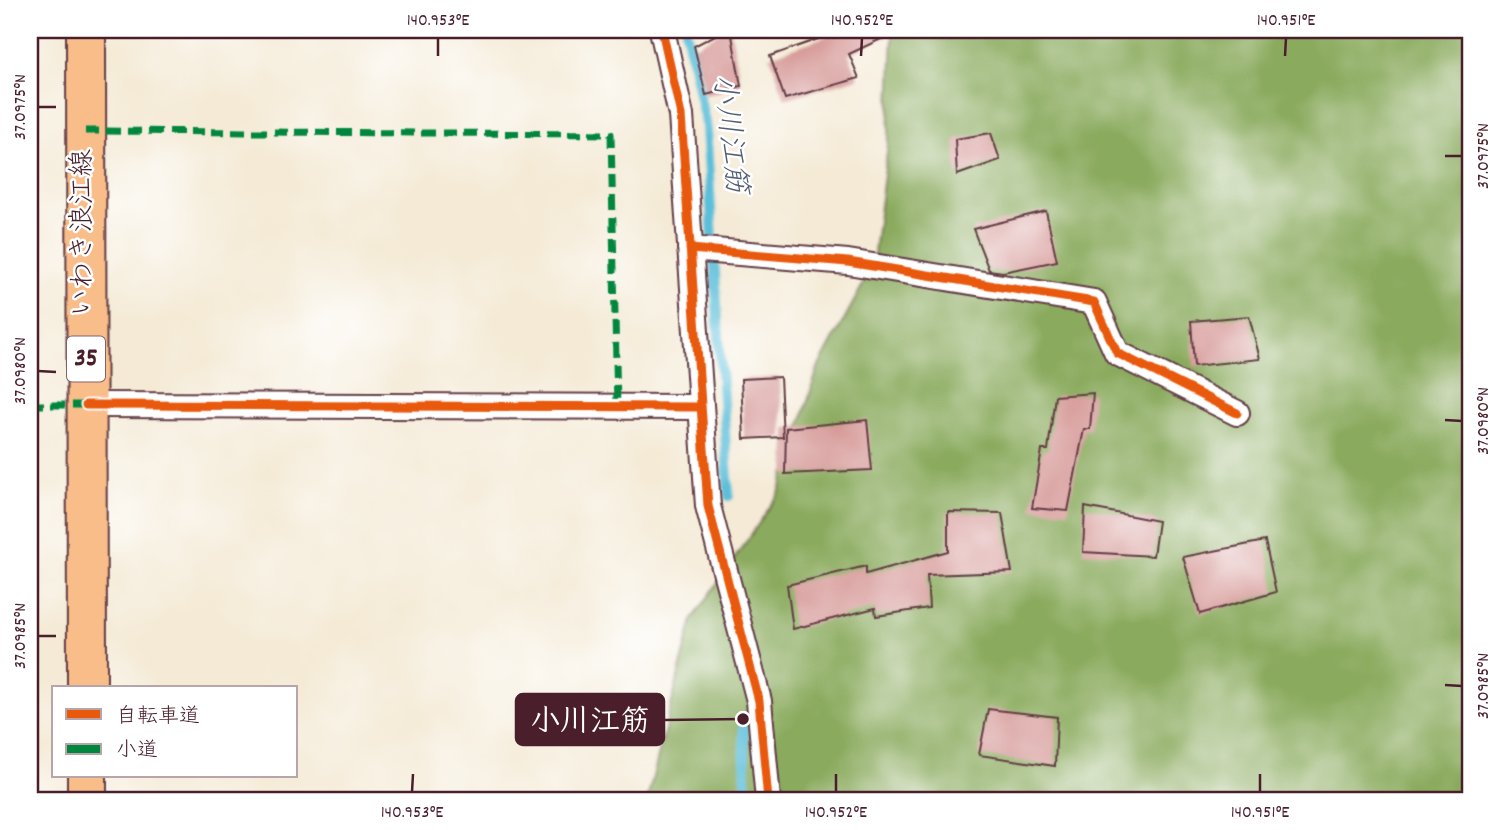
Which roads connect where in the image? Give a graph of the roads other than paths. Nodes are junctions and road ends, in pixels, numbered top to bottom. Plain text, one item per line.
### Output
1 (86, 30) edge
2 (662, 30) edge
3 (690, 249) junction
4 (86, 405) junction
5 (700, 407) junction
6 (1237, 413) dead end
7 (87, 686) edge
8 (87, 778) edge
9 (87, 800) edge
10 (768, 800) edge

1 - 4 main road, いわき浪江線 / 35
2 - 3 street
3 - 5 street
3 - 6 street
4 - 5 street
4 - 7 main road, いわき浪江線 / 35
5 - 10 street
8 - 9 main road

